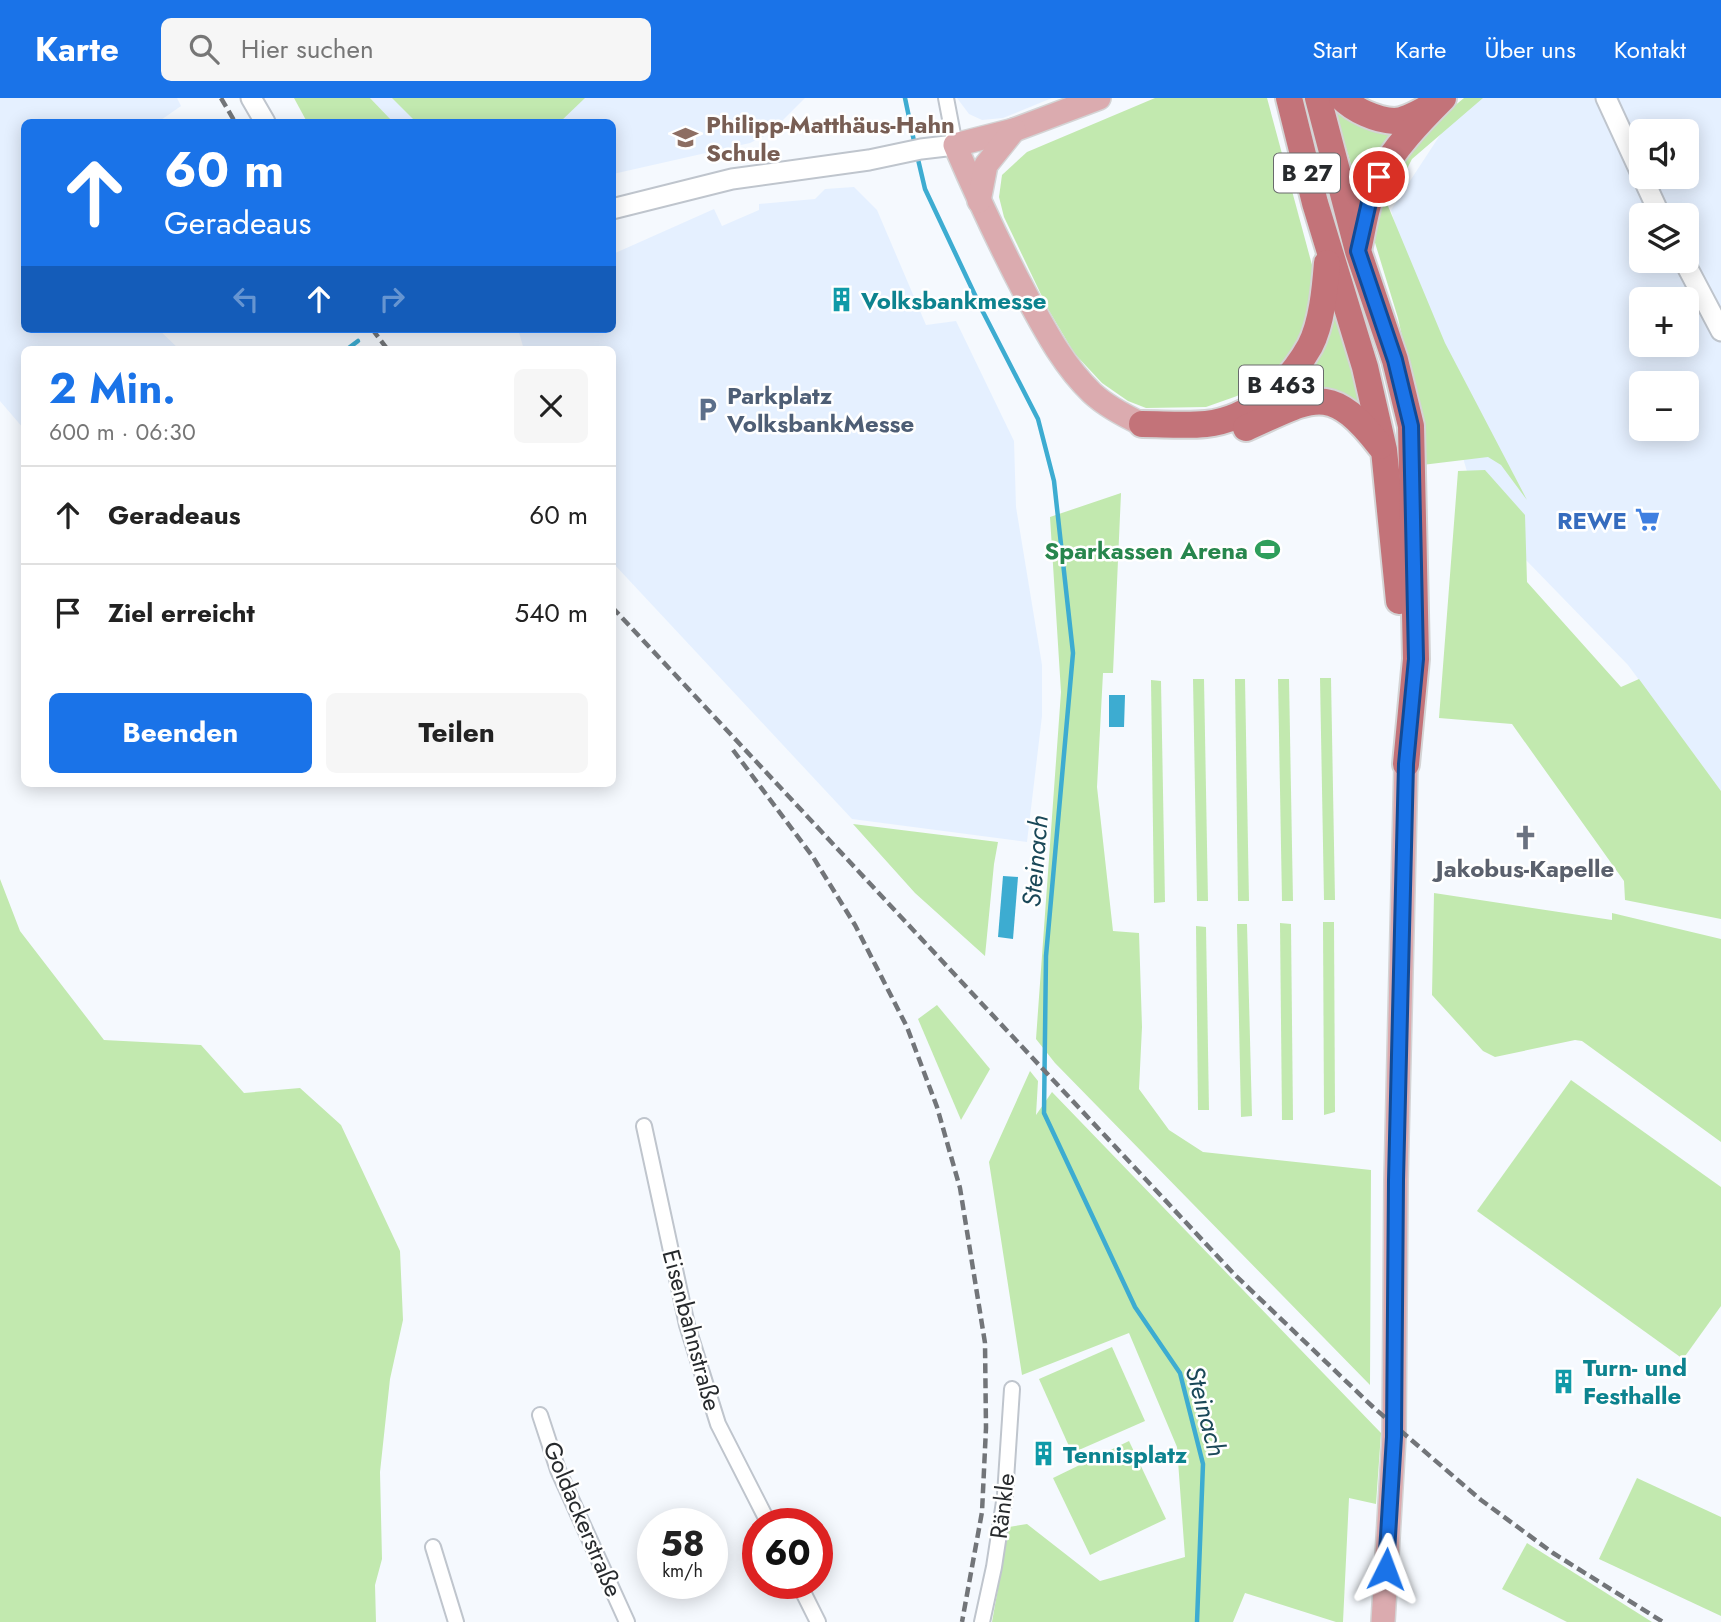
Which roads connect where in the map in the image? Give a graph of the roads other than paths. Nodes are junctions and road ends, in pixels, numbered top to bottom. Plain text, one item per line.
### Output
1 (251, 98) edge
2 (946, 98) edge
3 (1100, 98) edge
4 (1289, 98) edge
5 (1318, 98) edge
6 (1342, 98) edge
7 (1606, 98) edge
8 (1442, 99) edge
9 (263, 119) edge
10 (1014, 130) junction
11 (955, 145) junction
12 (979, 201) junction
13 (1654, 203) edge
14 (616, 208) edge
15 (1328, 247) junction
16 (1358, 251) junction
17 (1690, 273) edge
18 (1721, 331) edge
19 (1142, 424) junction
20 (1384, 450) junction
21 (1401, 480) junction
22 (1406, 764) joint
23 (644, 1126) dead end
24 (1012, 1389) dead end
25 (540, 1415) dead end
26 (761, 1508) edge
27 (433, 1547) dead end
28 (806, 1599) edge
29 (456, 1622) edge
30 (626, 1622) edge
31 (818, 1622) edge
32 (982, 1622) edge
33 (1383, 1622) edge

1 - 9 street
2 - 11 street
3 - 10 main road
4 - 15 highway, B 27
5 - 16 highway, B 27
6 - 8 highway
7 - 13 street
8 - 16 highway
10 - 11 main road
10 - 12 main road
11 - 12 main road, B 463
11 - 14 street
12 - 19 main road, B 463
15 - 19 highway, B 463
15 - 20 highway, B 27
16 - 21 highway, B 27
17 - 18 street
19 - 20 highway
20 - 21 highway, B 27
21 - 22 highway, B 27
22 - 33 main road, B 27
23 - 26 street, Eisenbahnstraße
24 - 32 street, Ränkle
25 - 30 street, Goldackerstraße
27 - 29 street
28 - 31 street

